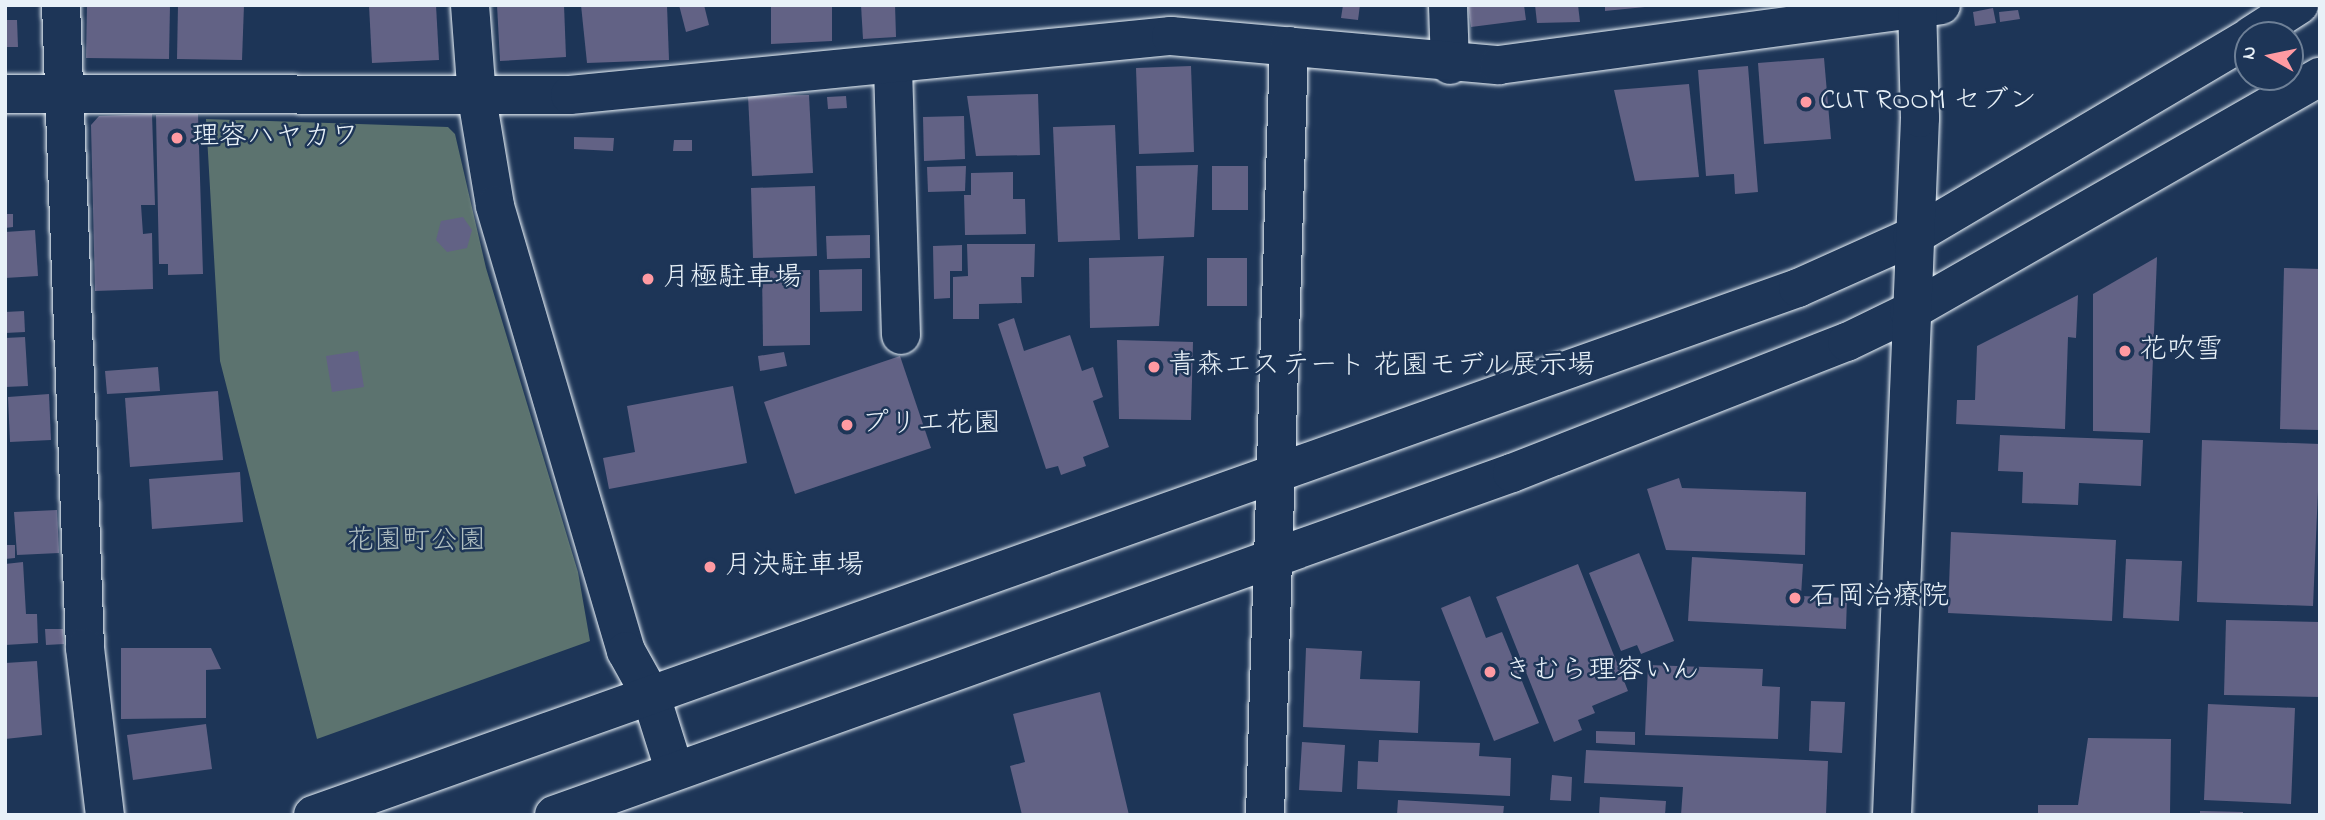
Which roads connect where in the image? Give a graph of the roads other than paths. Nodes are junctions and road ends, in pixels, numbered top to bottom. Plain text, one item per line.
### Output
1 (61, 5) edge
2 (470, 5) edge
3 (1448, 5) edge
4 (2299, 5) edge
5 (1925, 7) edge
6 (1170, 21) edge
7 (2274, 21) edge
8 (1289, 46) junction
9 (2234, 46) edge
10 (1450, 65) junction
11 (893, 68) junction
12 (2320, 77) edge
13 (5, 94) edge
14 (62, 96) junction
15 (477, 98) junction
16 (1912, 237) junction
17 (1909, 312) junction
18 (901, 335) dead end
19 (1278, 472) junction
20 (1276, 556) junction
21 (651, 696) junction
22 (674, 769) junction
23 (105, 815) edge
24 (313, 815) edge
25 (554, 815) edge
26 (1265, 815) edge
27 (1892, 815) edge

1 - 14 street
2 - 15 street
3 - 10 street
4 - 7 street
5 - 10 street
5 - 16 street
6 - 8 street
6 - 11 street
8 - 10 street
8 - 19 street
9 - 16 street
11 - 15 street
11 - 18 street
12 - 17 street
13 - 14 street
14 - 15 street
14 - 23 street
15 - 21 street
16 - 17 street
16 - 19 street
17 - 20 street
17 - 27 street
19 - 20 street
19 - 21 street
20 - 22 street
20 - 26 street
21 - 22 street
21 - 24 street
22 - 25 street

